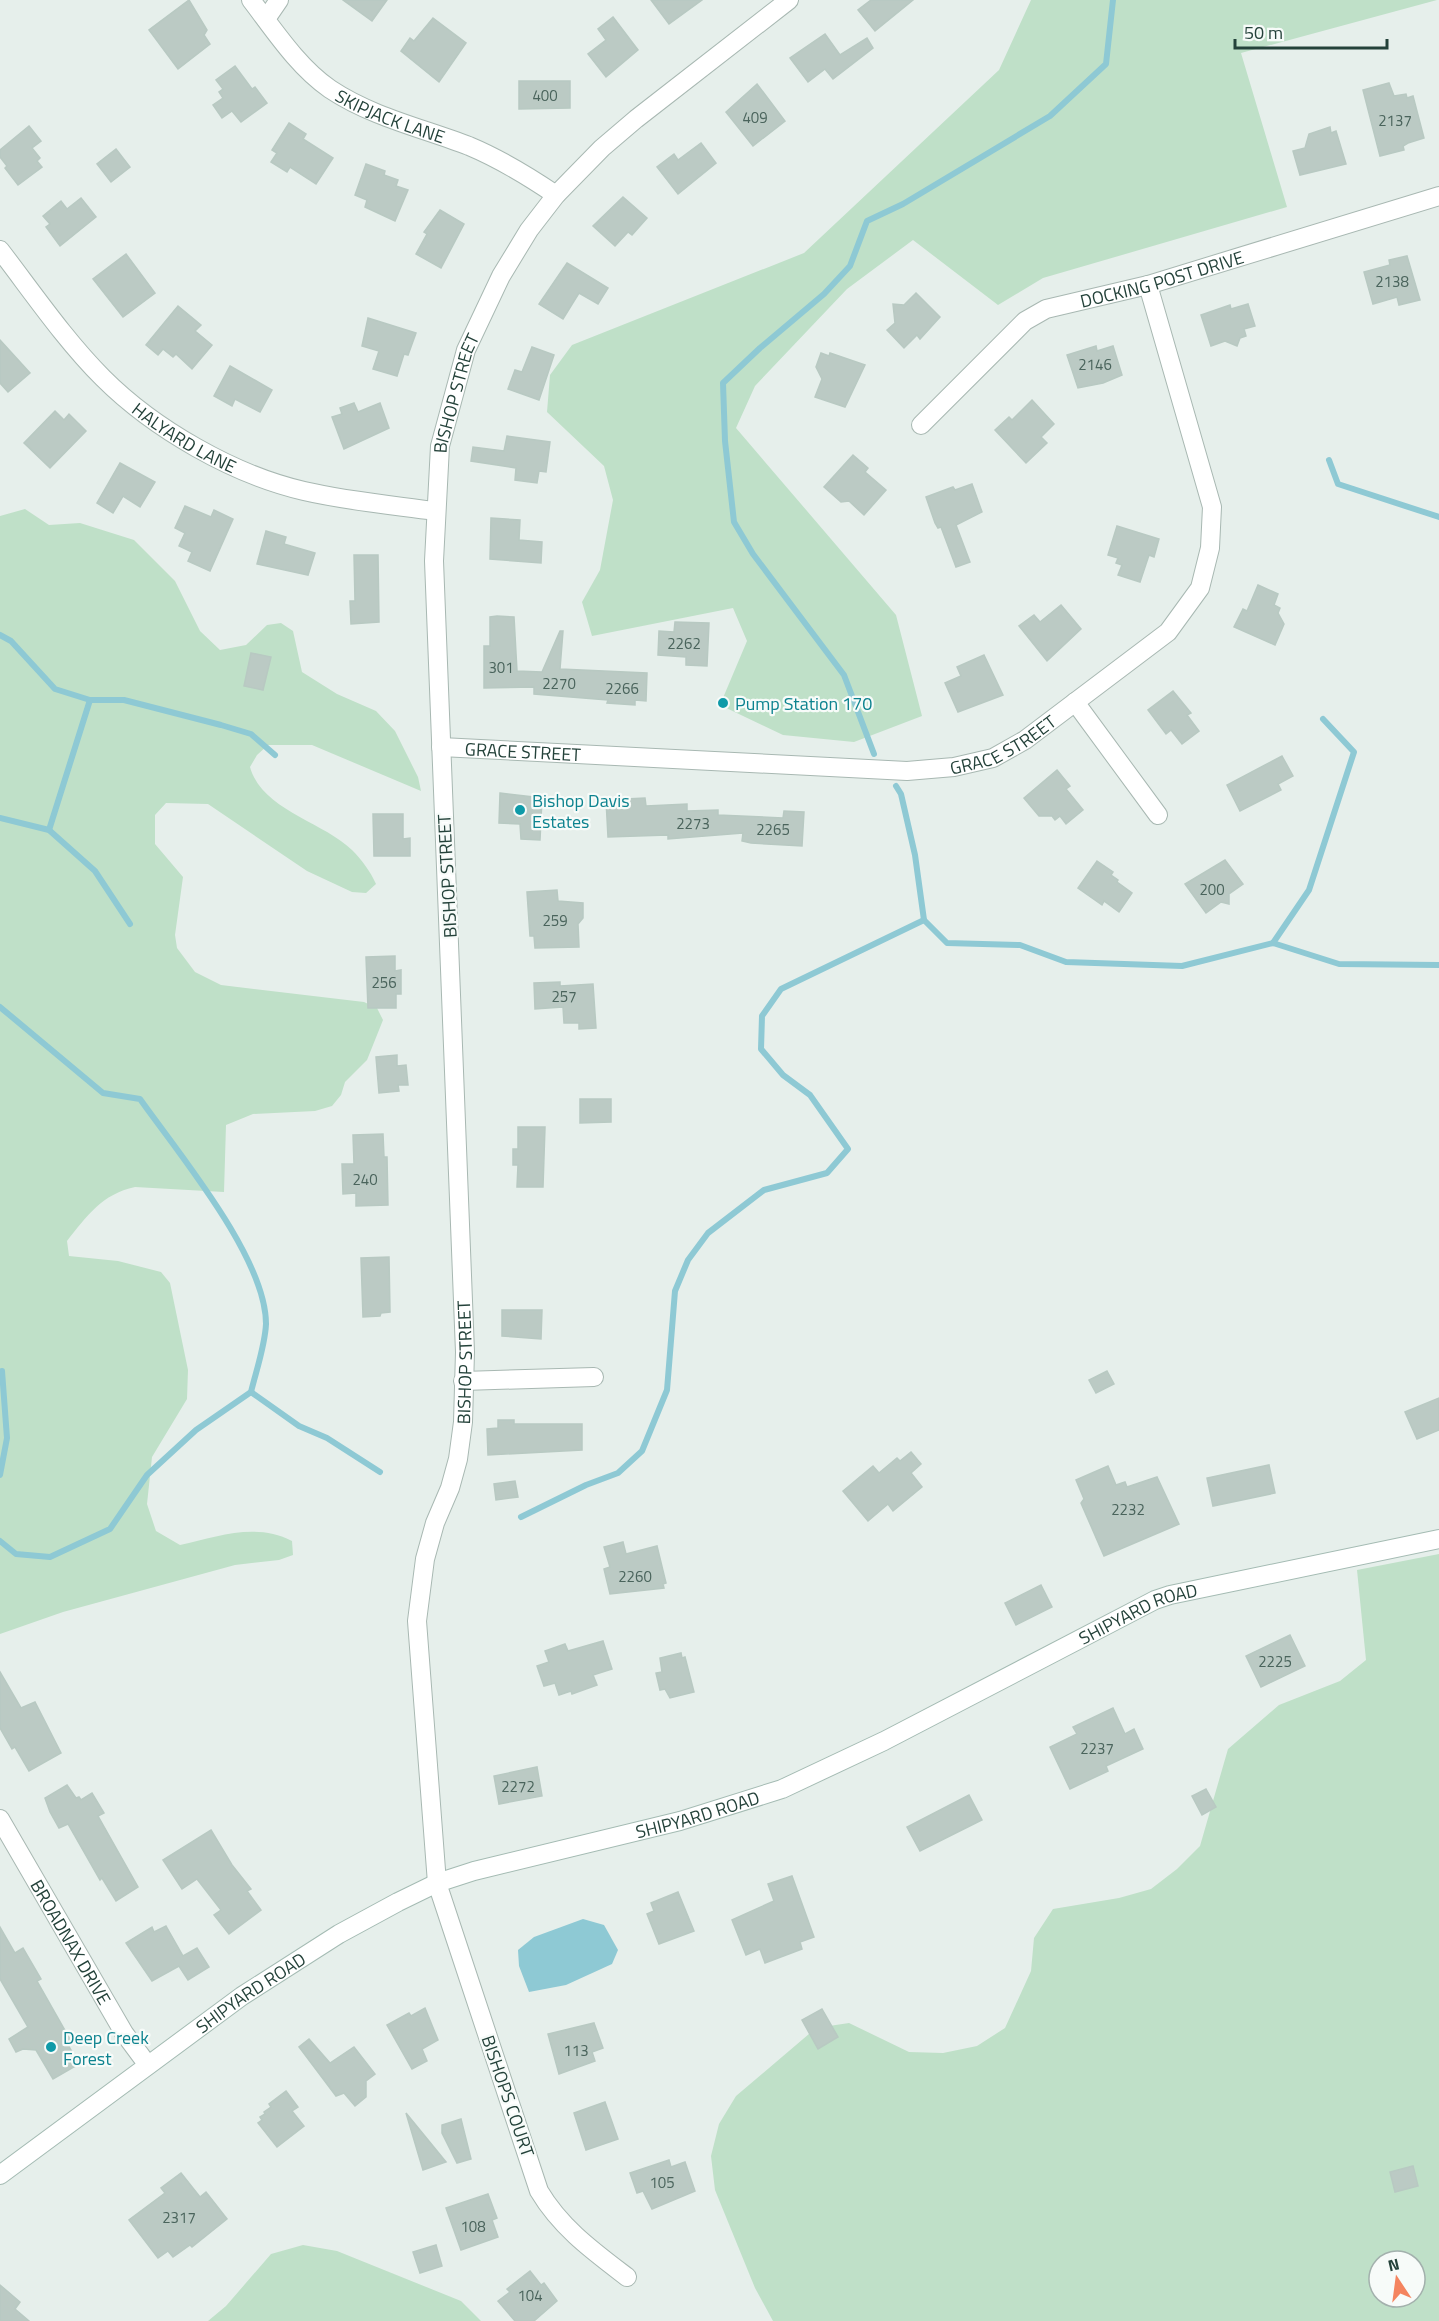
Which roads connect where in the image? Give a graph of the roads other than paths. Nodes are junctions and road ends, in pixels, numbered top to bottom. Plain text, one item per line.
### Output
1 (251, 0) edge
2 (279, 0) edge
3 (789, 0) edge
4 (266, 19) junction
5 (556, 195) junction
6 (1439, 196) edge
7 (0, 250) edge
8 (1148, 285) junction
9 (921, 425) dead end
10 (435, 510) junction
11 (1075, 702) junction
12 (441, 747) junction
13 (1158, 815) dead end
14 (594, 1377) dead end
15 (463, 1382) junction
16 (1439, 1539) edge
17 (0, 1818) edge
18 (437, 1883) junction
19 (147, 2064) junction
20 (0, 2175) edge
21 (627, 2277) dead end

1 - 4 street, SKIPJACK LANE
2 - 4 street
3 - 5 street, BISHOP STREET
4 - 5 street, SKIPJACK LANE
5 - 10 street, BISHOP STREET
6 - 8 street, DOCKING POST DRIVE
7 - 10 street, HALYARD LANE
8 - 9 street, DOCKING POST DRIVE
8 - 11 street, GRACE STREET
10 - 12 street, BISHOP STREET
11 - 12 street, GRACE STREET
11 - 13 street
12 - 15 street, BISHOP STREET
14 - 15 street
15 - 18 street, BISHOP STREET
16 - 18 street, SHIPYARD ROAD
17 - 19 street, BROADNAX DRIVE
18 - 19 street, SHIPYARD ROAD
18 - 21 street, BISHOPS COURT
19 - 20 street, SHIPYARD ROAD

